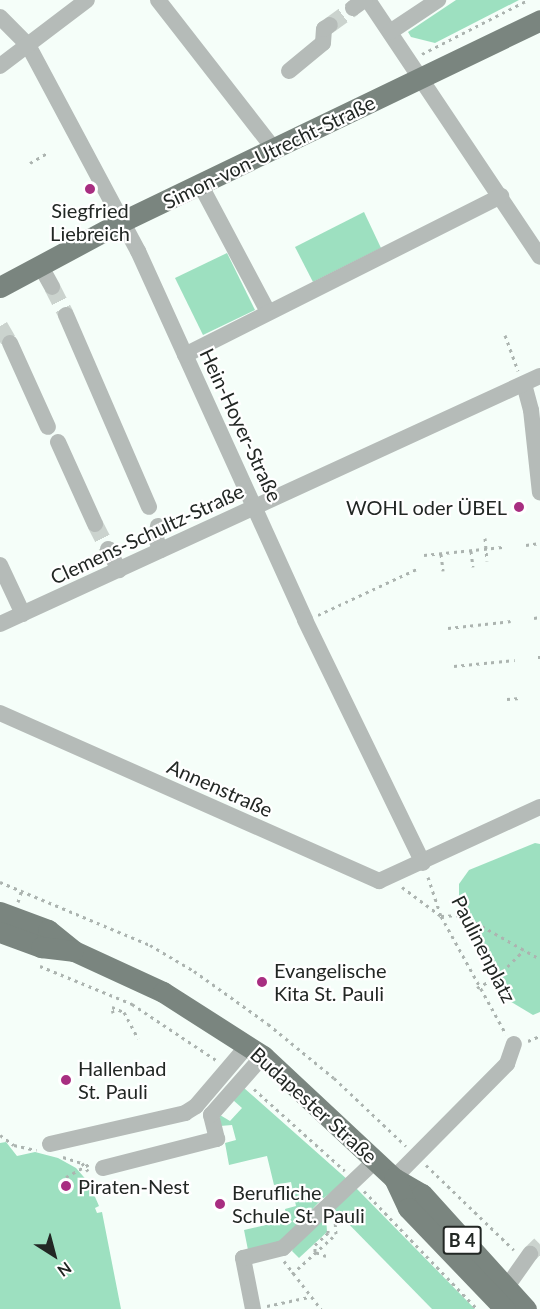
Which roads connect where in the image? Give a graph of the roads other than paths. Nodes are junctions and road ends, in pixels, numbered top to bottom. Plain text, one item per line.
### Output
1 (87, 0) edge
2 (158, 0) edge
3 (438, 0) edge
4 (362, 3) edge
5 (0, 17) edge
6 (540, 20) edge
7 (330, 25) tunnel mouth
8 (390, 32) junction
9 (28, 45) junction
10 (0, 66) edge
11 (289, 71) dead end
12 (424, 78) junction
13 (274, 149) junction
14 (200, 184) junction
15 (501, 196) junction
16 (123, 221) junction
17 (540, 258) edge
18 (40, 265) junction
19 (0, 287) edge
20 (52, 287) tunnel mouth
21 (268, 312) junction
22 (66, 315) tunnel mouth
23 (10, 344) tunnel mouth
24 (185, 356) junction
25 (540, 376) edge
26 (524, 384) junction
27 (48, 427) dead end
28 (58, 442) dead end
29 (540, 494) edge
30 (149, 507) dead end
31 (256, 507) junction
32 (95, 524) tunnel mouth
33 (158, 526) dead end
34 (108, 549) tunnel mouth
35 (161, 550) junction
36 (0, 565) edge
37 (119, 570) junction
38 (23, 614) junction
39 (0, 624) edge
40 (0, 713) edge
41 (540, 807) edge
42 (423, 863) junction
43 (0, 912) edge
44 (0, 932) edge
45 (74, 951) junction
46 (514, 1044) road end
47 (255, 1051) junction
48 (50, 1144) dead end
49 (376, 1160) junction
50 (103, 1168) road end
51 (394, 1178) junction
52 (528, 1258) tunnel mouth
53 (506, 1299) edge
54 (259, 1308) edge
55 (526, 1309) edge

1 - 9 street
2 - 13 street
3 - 8 street
4 - 8 street
5 - 9 street, Hein-Hoyer-Straße
6 - 12 main road, Simon-von-Utrecht-Straße
7 - 11 street
8 - 12 street
9 - 10 street
9 - 16 street, Hein-Hoyer-Straße
12 - 13 main road, Simon-von-Utrecht-Straße
12 - 15 street
13 - 14 main road, Simon-von-Utrecht-Straße
14 - 16 main road, Simon-von-Utrecht-Straße
14 - 21 street
15 - 17 street
15 - 21 street
16 - 18 main road, Simon-von-Utrecht-Straße
16 - 24 street, Hein-Hoyer-Straße
18 - 19 main road, Simon-von-Utrecht-Straße
18 - 20 street
21 - 24 street
22 - 30 street
23 - 27 street
24 - 31 street, Hein-Hoyer-Straße
25 - 26 street, Clemens-Schultz-Straße
26 - 29 street
26 - 31 street, Clemens-Schultz-Straße
28 - 32 street
31 - 35 street, Clemens-Schultz-Straße
31 - 42 street, Hein-Hoyer-Straße
33 - 35 street
34 - 37 street
35 - 37 street, Clemens-Schultz-Straße
36 - 38 street
37 - 38 street, Clemens-Schultz-Straße
38 - 39 street, Clemens-Schultz-Straße
40 - 42 street, Annenstraße
41 - 42 street
43 - 45 main road, Budapester Straße / B 4
44 - 45 main road, Budapester Straße / B 4
45 - 47 main road, Budapester Straße / B 4
46 - 51 street
47 - 48 street
47 - 49 main road, Budapester Straße / B 4
47 - 50 street
49 - 51 main road, Budapester Straße / B 4
49 - 54 street
51 - 53 main road, Budapester Straße / B 4
52 - 53 street
53 - 55 main road, Budapester Straße / B 4

